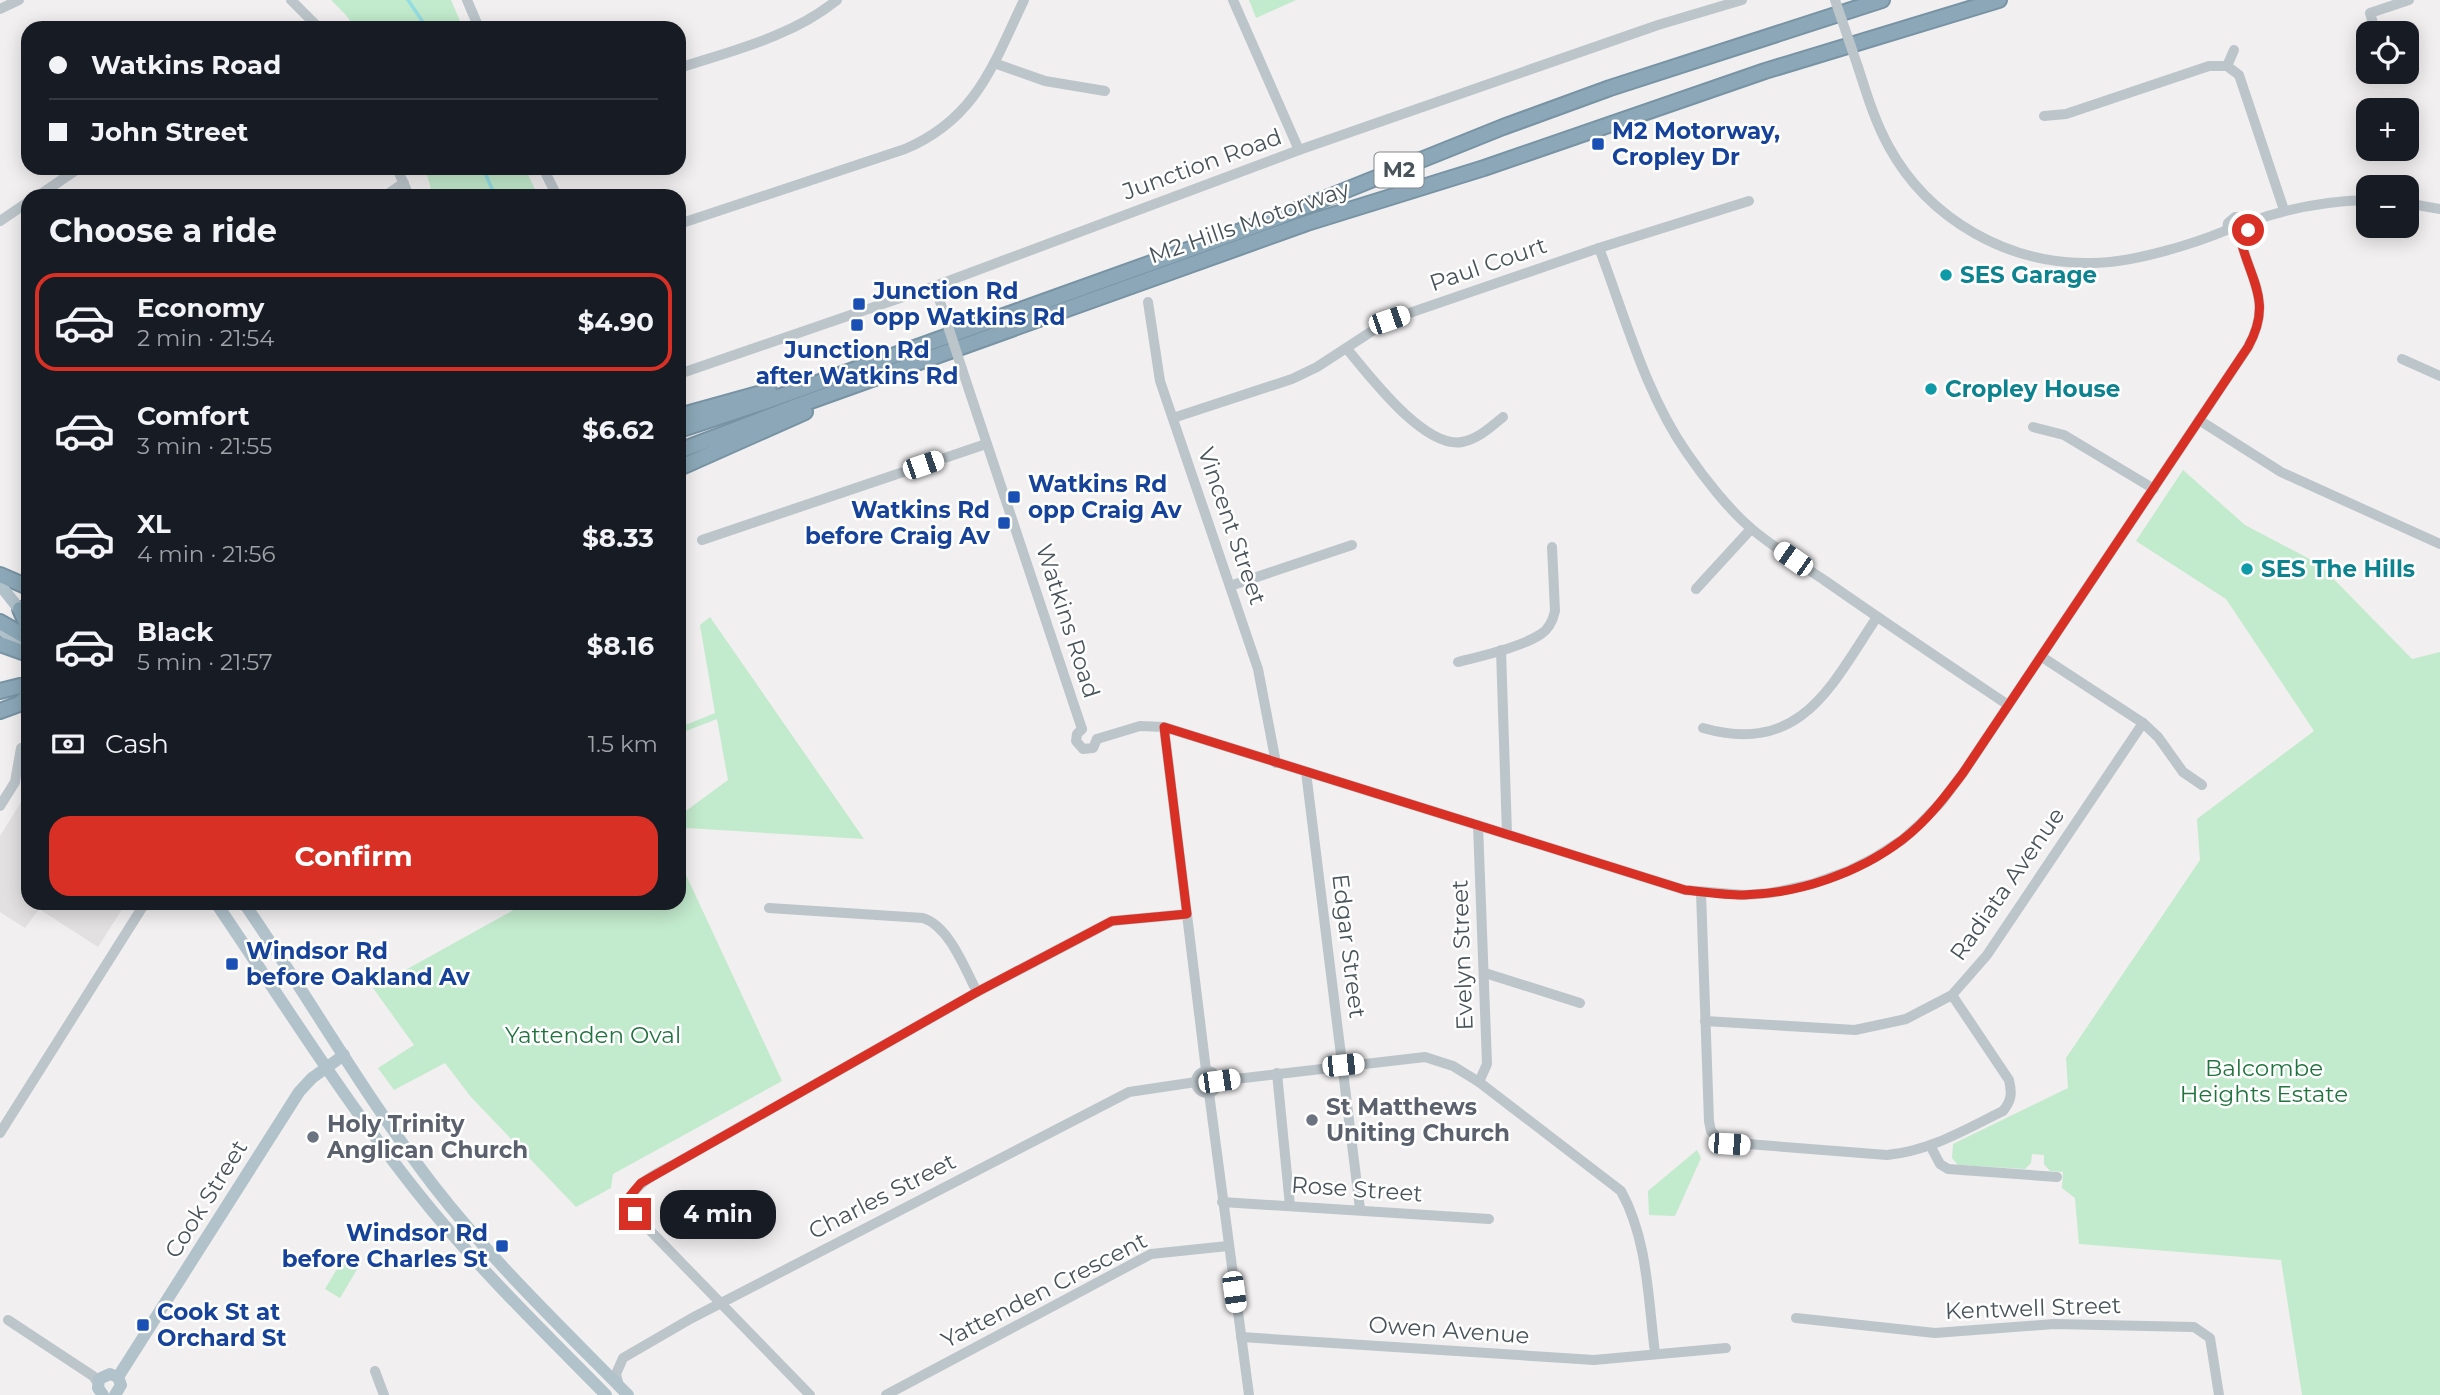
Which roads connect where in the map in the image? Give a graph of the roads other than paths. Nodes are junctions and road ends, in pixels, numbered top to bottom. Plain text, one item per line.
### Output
1 (19, 0) edge
2 (291, 0) edge
3 (467, 0) edge
4 (837, 0) edge
5 (1024, 0) edge
6 (1233, 0) edge
7 (1742, 0) edge
8 (1835, 0) edge
9 (1882, 0) edge
10 (1999, 0) edge
11 (2409, 0) edge
12 (0, 9) edge
13 (312, 21) edge
14 (476, 21) edge
15 (2372, 21) edge
16 (2234, 50) dead end
17 (993, 63) junction
18 (686, 66) edge
19 (2227, 66) junction
20 (1105, 91) dead end
21 (2044, 116) dead end
22 (1299, 150) junction
23 (69, 175) edge
24 (400, 175) edge
25 (404, 183) junction
26 (48, 189) edge
27 (395, 189) edge
28 (407, 189) edge
29 (1749, 201) dead end
30 (2356, 201) edge
31 (2419, 205) edge
32 (21, 207) edge
33 (2440, 209) edge
34 (2284, 210) junction
35 (0, 221) edge
36 (686, 222) edge
37 (2247, 223) junction
38 (2227, 230) junction
39 (2240, 238) junction
40 (1599, 248) junction
41 (934, 286) junction
42 (1148, 302) dead end
43 (918, 347) junction
44 (1347, 349) junction
45 (2402, 359) dead end
46 (686, 372) edge
47 (889, 373) junction
48 (2440, 376) edge
49 (686, 414) edge
50 (1503, 417) dead end
51 (1173, 418) junction
52 (2199, 420) junction
53 (2033, 427) dead end
54 (686, 428) edge
55 (986, 444) junction
56 (686, 448) edge
57 (686, 465) edge
58 (2154, 489) junction
59 (1751, 529) junction
60 (702, 540) dead end
61 (2440, 544) edge
62 (1352, 545) dead end
63 (1552, 547) dead end
64 (0, 575) edge
65 (21, 584) edge
66 (0, 585) edge
67 (1230, 586) junction
68 (1696, 589) dead end
69 (21, 610) edge
70 (1877, 617) junction
71 (0, 624) edge
72 (21, 634) edge
73 (0, 644) edge
74 (21, 646) edge
75 (1501, 650) junction
76 (21, 652) edge
77 (2042, 657) junction
78 (1458, 662) dead end
79 (0, 691) edge
80 (21, 691) edge
81 (21, 699) edge
82 (2008, 705) junction
83 (21, 711) edge
84 (0, 712) edge
85 (2143, 723) junction
86 (1164, 727) junction
87 (1703, 728) dead end
88 (1082, 729) junction
89 (1097, 739) junction
90 (21, 748) dead end
91 (1276, 763) junction
92 (1306, 772) junction
93 (2202, 785) dead end
94 (0, 806) edge
95 (1478, 825) junction
96 (1507, 834) junction
97 (1700, 891) junction
98 (769, 908) dead end
99 (141, 910) edge
100 (221, 910) edge
101 (249, 910) edge
102 (1187, 914) junction
103 (1485, 973) junction
104 (977, 992) junction
105 (1952, 995) junction
106 (1580, 1003) dead end
107 (1706, 1021) junction
108 (344, 1055) junction
109 (1343, 1065) junction
110 (327, 1066) junction
111 (1206, 1070) junction
112 (1277, 1073) junction
113 (1219, 1081) junction
114 (1196, 1082) junction
115 (1479, 1082) junction
116 (1209, 1093) junction
117 (0, 1133) edge
118 (1930, 1147) junction
119 (2057, 1177) dead end
120 (1222, 1202) junction
121 (1290, 1206) junction
122 (1360, 1209) junction
123 (1489, 1219) dead end
124 (1228, 1246) junction
125 (719, 1301) junction
126 (1796, 1318) dead end
127 (8, 1320) dead end
128 (1241, 1337) junction
129 (1726, 1348) dead end
130 (1655, 1353) junction
131 (375, 1371) dead end
132 (119, 1389) edge
133 (624, 1390) edge
134 (101, 1392) edge
135 (384, 1395) edge
136 (606, 1395) edge
137 (810, 1395) edge
138 (886, 1395) edge
139 (1249, 1395) edge
140 (2219, 1395) edge

1 - 12 street
2 - 13 street
3 - 14 street
4 - 18 street
5 - 17 street
6 - 22 street
7 - 22 street, Junction Road
8 - 38 street, bridge
9 - 43 highway, M2 Hills Motorway / M2
10 - 47 highway, M2 Hills Motorway / M2
11 - 15 street
16 - 19 street
17 - 20 street
17 - 36 street
19 - 21 street
19 - 34 street
22 - 41 street, Junction Road
23 - 26 street
24 - 25 street
25 - 27 street
25 - 28 street
29 - 40 street, Paul Court
30 - 34 street
31 - 33 street
32 - 35 street
34 - 37 street
37 - 38 street
37 - 39 street
38 - 39 street
39 - 52 street
40 - 44 street, Paul Court
40 - 59 street
41 - 46 street, Junction Road
41 - 55 street, Watkins Road, bridge
42 - 51 street, Vincent Street
43 - 49 highway
43 - 54 highway, M2 Hills Motorway / M2
44 - 50 street
44 - 51 street, Paul Court
45 - 48 street
47 - 56 highway, M2 Hills Motorway / M2
47 - 57 highway
51 - 67 street, Vincent Street
52 - 58 street
52 - 61 street
53 - 58 street
55 - 60 street
55 - 88 street, Watkins Road
58 - 77 street
59 - 68 street
59 - 70 street
62 - 67 street
63 - 75 street
64 - 65 highway
66 - 69 main road
67 - 91 street, Vincent Street
70 - 82 street
70 - 87 street
71 - 72 highway
71 - 74 main road
73 - 76 highway
75 - 78 street
75 - 96 street
77 - 82 street
77 - 85 street
79 - 80 highway
81 - 84 highway
82 - 97 street
83 - 84 highway
85 - 93 street
85 - 105 street, Radiata Avenue
86 - 89 street
86 - 91 street
86 - 102 street
88 - 89 street
88 - 89 street
90 - 94 street
91 - 92 street
92 - 95 street
92 - 109 street, Edgar Street
95 - 96 street
95 - 103 street, Evelyn Street
96 - 97 street
97 - 107 street
98 - 104 street
99 - 117 street
100 - 110 main road
101 - 108 main road
102 - 104 street
102 - 111 street
103 - 106 street
103 - 115 street, Evelyn Street
104 - 125 street
105 - 107 street, Radiata Avenue
105 - 118 street
107 - 118 street
108 - 110 main road, Cook Street
108 - 133 main road
109 - 112 street
109 - 115 street
109 - 122 street, Edgar Street
110 - 132 main road, Cook Street
110 - 136 main road
111 - 113 street
111 - 114 street
112 - 113 street
112 - 121 street
113 - 116 street
114 - 116 street
114 - 125 street, Charles Street
115 - 130 street
116 - 120 street
118 - 119 street
120 - 121 street, Rose Street
120 - 124 street
121 - 122 street, Rose Street
122 - 123 street, Rose Street
124 - 128 street
124 - 138 street, Yattenden Crescent
125 - 133 street, Charles Street
125 - 137 street
126 - 140 street, Kentwell Street
127 - 134 street
128 - 130 street, Owen Avenue
128 - 139 street
129 - 130 street, Owen Avenue
131 - 135 street
132 - 134 main road

